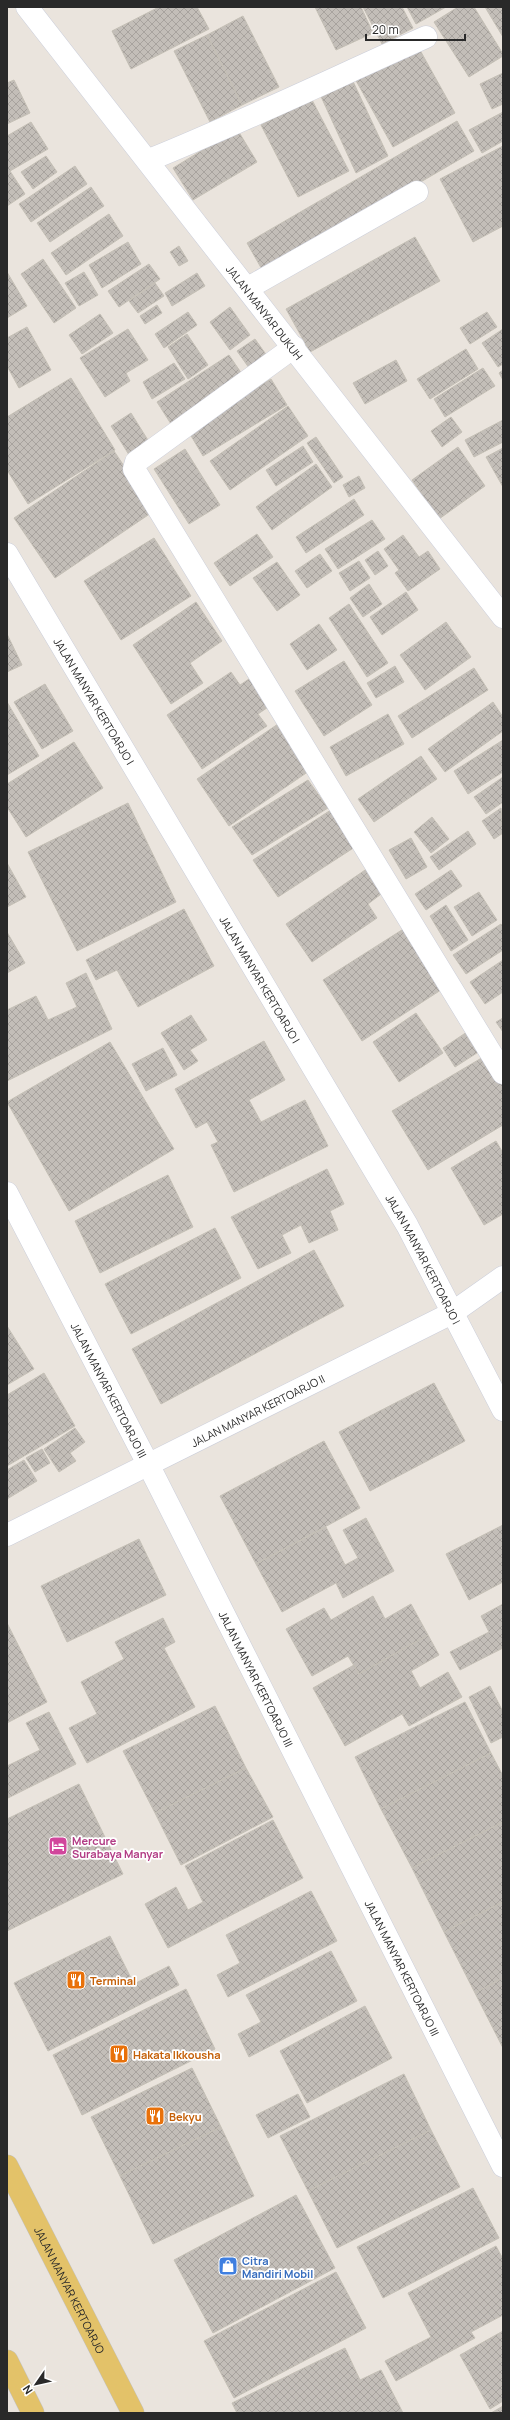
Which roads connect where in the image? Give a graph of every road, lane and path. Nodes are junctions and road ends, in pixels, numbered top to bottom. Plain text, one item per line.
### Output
1 (27, 7) edge
2 (426, 37) dead end
3 (149, 160) junction
4 (417, 192) dead end
5 (248, 288) junction
6 (294, 347) junction
7 (7, 554) edge
8 (503, 617) edge
9 (503, 1073) edge
10 (7, 1193) edge
11 (503, 1277) edge
12 (452, 1312) junction
13 (503, 1410) edge
14 (148, 1464) junction
15 (7, 1534) edge
16 (7, 2166) edge
17 (503, 2166) edge
18 (7, 2361) edge
19 (33, 2413) edge
20 (133, 2413) edge

1 - 3 street, JALAN MANYAR DUKUH
2 - 3 street
3 - 5 street, JALAN MANYAR DUKUH
4 - 5 street
5 - 6 street, JALAN MANYAR DUKUH
6 - 8 street, JALAN MANYAR DUKUH
6 - 9 street
7 - 12 street, JALAN MANYAR KERTOARJO I
10 - 14 street, JALAN MANYAR KERTOARJO III
11 - 12 street, JALAN MANYAR KERTOARJO II
12 - 13 street, JALAN MANYAR KERTOARJO I
12 - 14 street, JALAN MANYAR KERTOARJO II
14 - 15 street, JALAN MANYAR KERTOARJO II
14 - 17 street, JALAN MANYAR KERTOARJO III
16 - 20 main road, JALAN MANYAR KERTOARJO
18 - 19 main road

